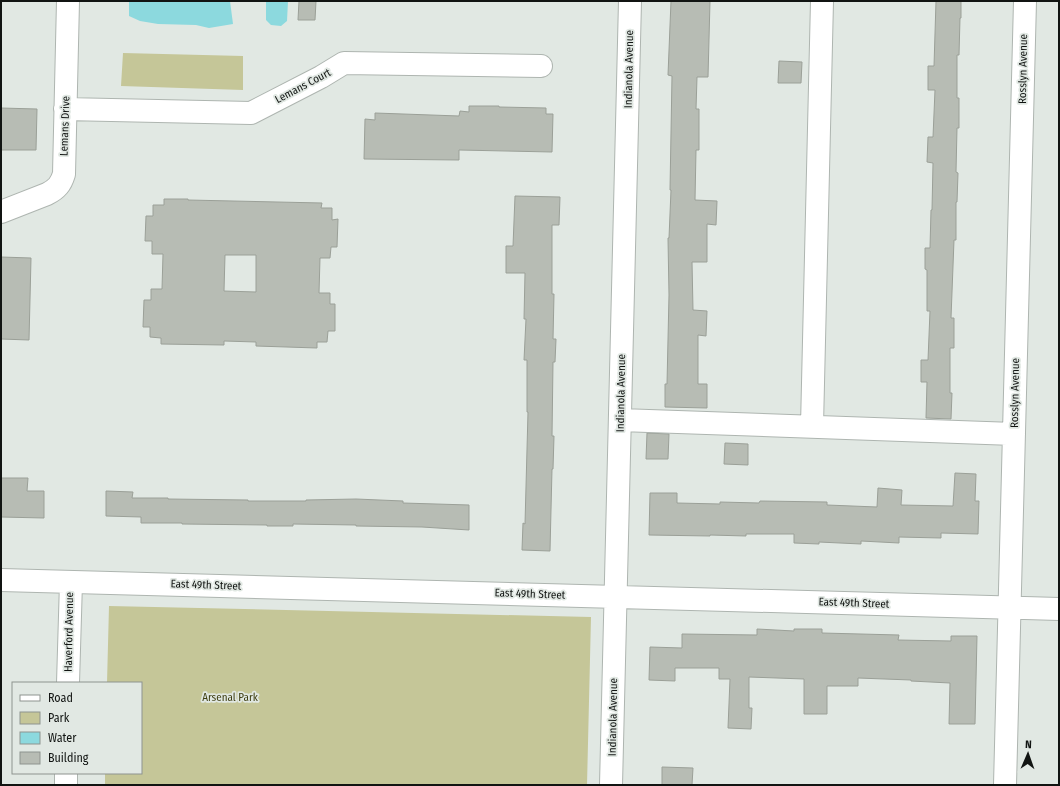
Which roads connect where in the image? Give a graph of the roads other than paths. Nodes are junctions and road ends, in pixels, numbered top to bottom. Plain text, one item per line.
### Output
1 (68, 1) edge
2 (630, 1) edge
3 (822, 1) edge
4 (1025, 1) edge
5 (541, 66) dead end
6 (65, 109) junction
7 (1, 212) edge
8 (620, 420) junction
9 (812, 426) junction
10 (1014, 434) junction
11 (1, 580) edge
12 (71, 582) junction
13 (616, 596) junction
14 (1010, 608) junction
15 (1059, 609) edge
16 (68, 682) edge
17 (66, 774) edge
18 (66, 785) edge
19 (612, 785) edge
20 (1005, 785) edge

1 - 6 street, Lemans Drive
2 - 8 street, Indianola Avenue
3 - 9 street
4 - 10 street, Rosslyn Avenue
5 - 6 street, Lemans Court
6 - 7 street, Lemans Drive
8 - 9 street
8 - 13 street, Indianola Avenue
9 - 10 street
10 - 14 street, Rosslyn Avenue
11 - 12 street, East 49th Street
12 - 13 street, East 49th Street
12 - 16 street, Haverford Avenue
13 - 14 street, East 49th Street
13 - 19 street, Indianola Avenue
14 - 15 street, East 49th Street
14 - 20 street, Rosslyn Avenue
17 - 18 street

